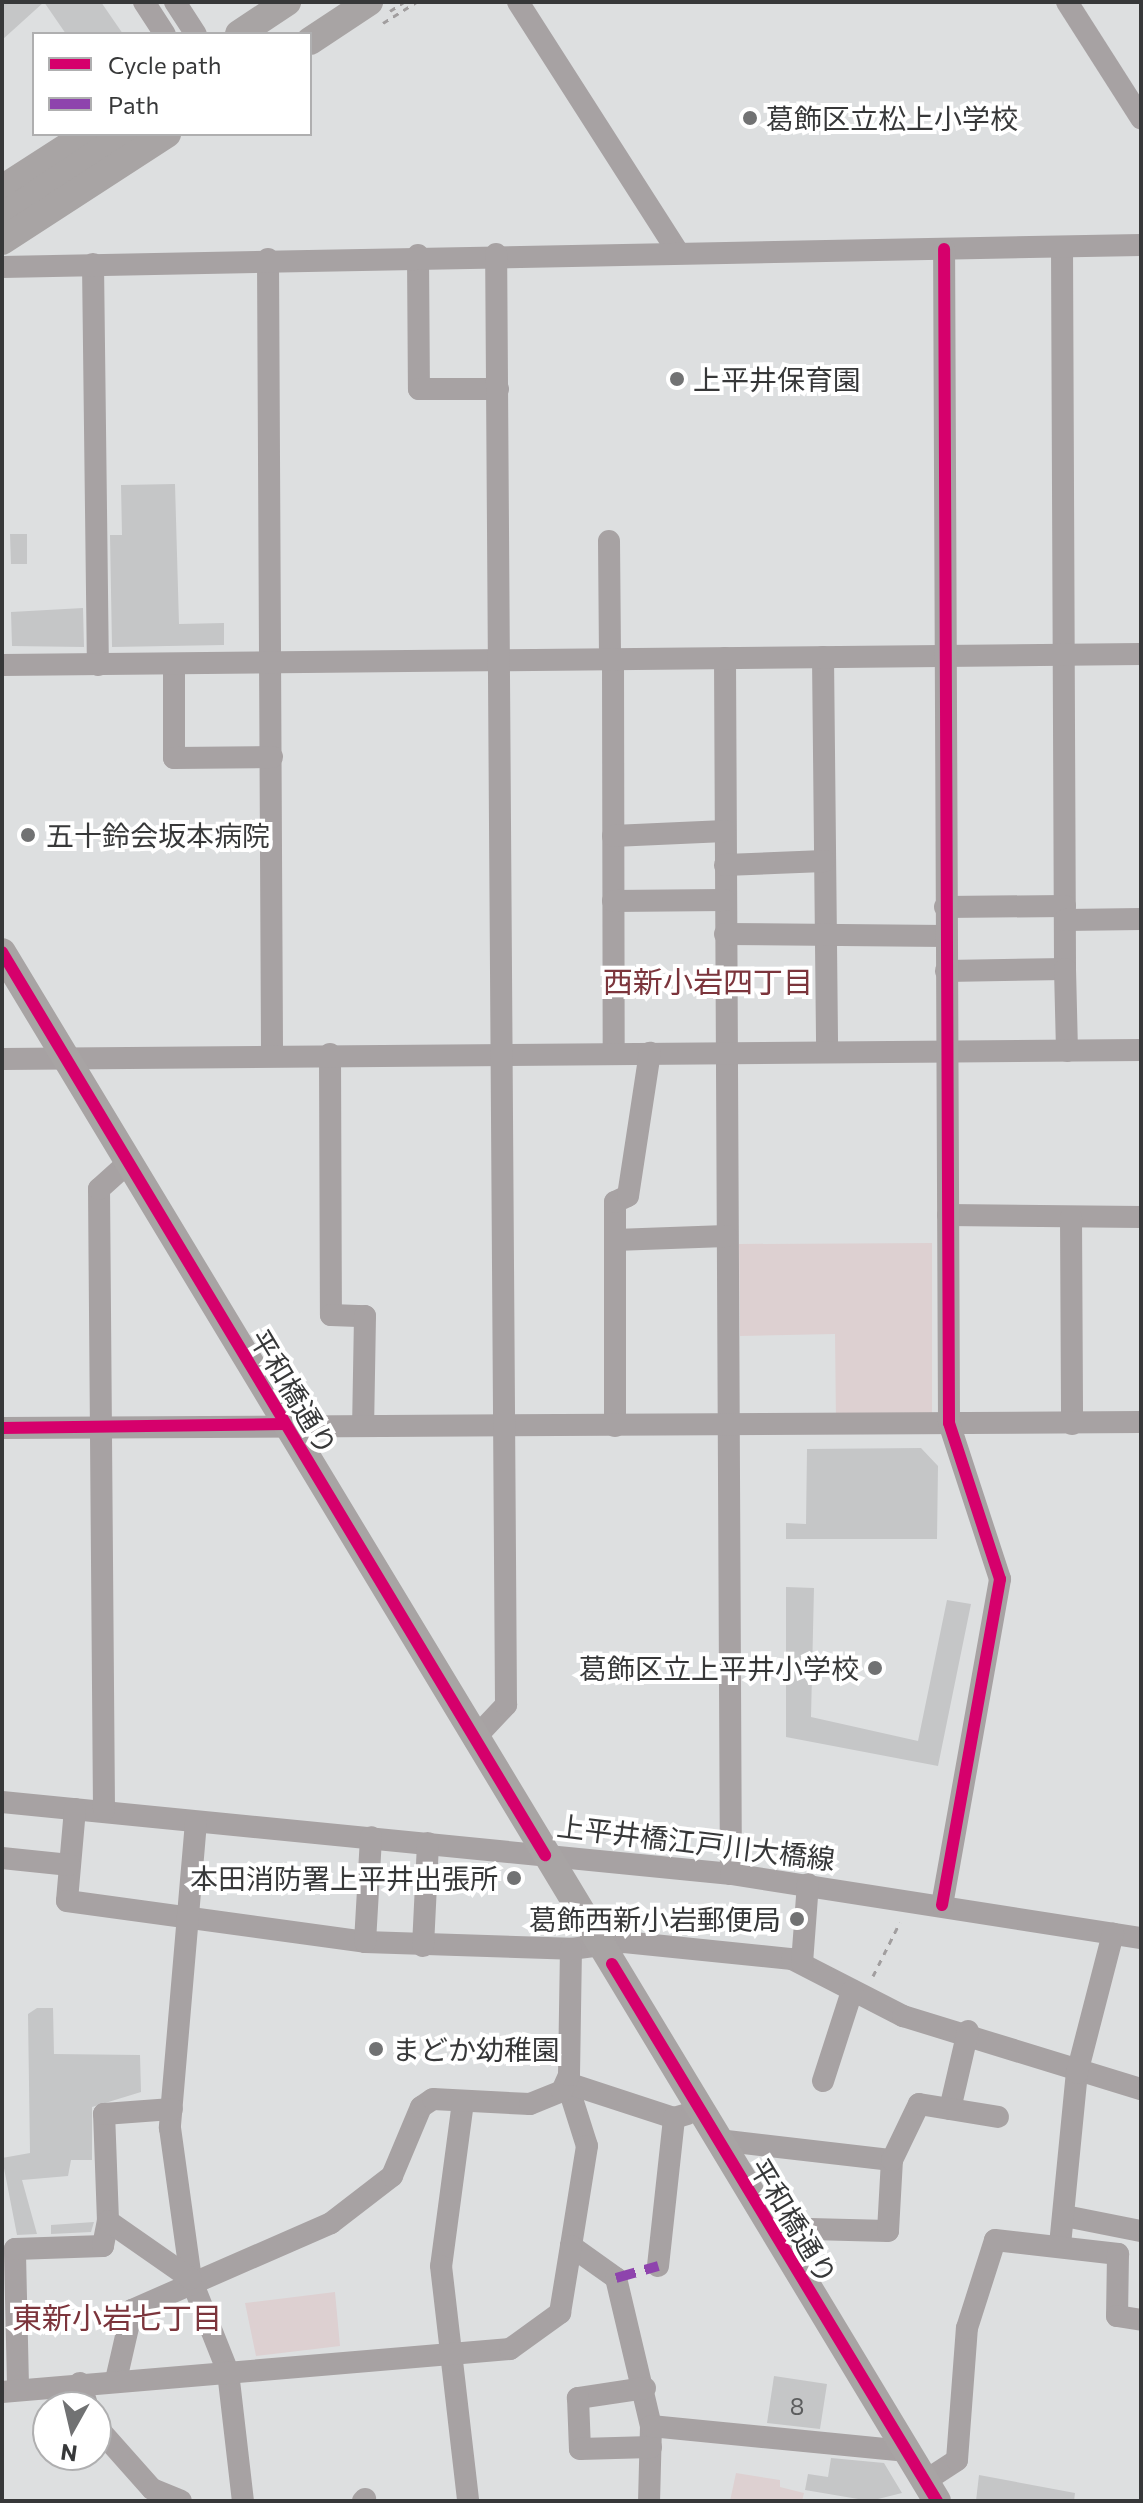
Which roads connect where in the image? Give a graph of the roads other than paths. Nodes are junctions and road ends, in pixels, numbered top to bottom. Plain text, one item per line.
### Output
1 (144, 2) edge
2 (175, 2) edge
3 (287, 2) edge
4 (311, 2) edge
5 (343, 2) edge
6 (369, 2) edge
7 (518, 2) edge
8 (1067, 2) edge
9 (164, 32) edge
10 (195, 32) edge
11 (242, 32) edge
12 (270, 32) edge
13 (297, 32) edge
14 (312, 40) edge
15 (1141, 118) edge
16 (84, 136) edge
17 (123, 136) edge
18 (164, 136) edge
19 (2, 189) edge
20 (2, 217) edge
21 (2, 241) edge
22 (1141, 245) edge
23 (1062, 247) junction
24 (944, 249) junction
25 (678, 252) junction
26 (496, 254) junction
27 (418, 255) junction
28 (268, 259) junction
29 (93, 264) junction
30 (2, 267) edge
31 (498, 389) junction
32 (609, 541) dead end
33 (1141, 654) edge
34 (1065, 655) junction
35 (945, 656) junction
36 (823, 657) junction
37 (725, 658) junction
38 (498, 659) junction
39 (611, 659) junction
40 (273, 663) junction
41 (174, 664) junction
42 (2, 665) edge
43 (98, 665) junction
44 (272, 757) junction
45 (725, 831) junction
46 (613, 836) junction
47 (824, 861) junction
48 (725, 865) junction
49 (725, 900) junction
50 (613, 901) junction
51 (945, 907) junction
52 (1065, 913) junction
53 (1141, 919) edge
54 (825, 933) junction
55 (725, 934) junction
56 (945, 936) junction
57 (2, 952) edge
58 (1065, 969) junction
59 (946, 971) junction
60 (1141, 1050) edge
61 (1067, 1051) junction
62 (827, 1052) junction
63 (650, 1053) junction
64 (330, 1054) junction
65 (614, 1054) junction
66 (946, 1054) junction
67 (272, 1055) junction
68 (499, 1055) junction
69 (728, 1056) junction
70 (2, 1059) edge
71 (67, 1059) junction
72 (129, 1162) junction
73 (948, 1215) junction
74 (1071, 1217) junction
75 (1141, 1217) edge
76 (726, 1236) junction
77 (615, 1240) junction
78 (1141, 1422) edge
79 (949, 1423) junction
80 (285, 1424) junction
81 (729, 1424) junction
82 (1072, 1424) junction
83 (363, 1426) junction
84 (615, 1426) junction
85 (2, 1428) edge
86 (100, 1428) junction
87 (504, 1428) junction
88 (474, 1739) junction
89 (2, 1802) edge
90 (75, 1809) junction
91 (104, 1810) junction
92 (196, 1822) junction
93 (371, 1837) junction
94 (428, 1843) junction
95 (545, 1855) junction
96 (2, 1858) edge
97 (70, 1865) junction
98 (731, 1874) junction
99 (808, 1884) junction
100 (942, 1905) junction
101 (186, 1916) junction
102 (1113, 1934) junction
103 (1141, 1938) edge
104 (365, 1942) junction
105 (601, 1944) junction
106 (423, 1946) junction
107 (571, 1949) junction
108 (802, 1963) junction
109 (858, 1994) junction
110 (968, 2031) junction
111 (1077, 2073) junction
112 (823, 2081) dead end
113 (567, 2083) junction
114 (1141, 2089) edge
115 (463, 2102) junction
116 (172, 2109) junction
117 (950, 2109) junction
118 (688, 2114) junction
119 (998, 2117) dead end
120 (718, 2140) junction
121 (892, 2160) junction
122 (1065, 2216) junction
123 (108, 2221) junction
124 (771, 2228) junction
125 (1141, 2231) edge
126 (1060, 2245) junction
127 (571, 2246) junction
128 (658, 2266) dead end
129 (191, 2279) junction
130 (1141, 2320) edge
131 (452, 2356) junction
132 (228, 2372) junction
133 (116, 2380) junction
134 (80, 2383) junction
135 (645, 2388) junction
136 (10, 2389) edge
137 (83, 2391) edge
138 (651, 2436) junction
139 (112, 2442) edge
140 (905, 2451) junction
141 (931, 2491) edge
142 (171, 2500) edge
143 (243, 2501) edge
144 (468, 2501) edge
145 (649, 2501) edge

1 - 9 street
2 - 10 street
3 - 11 main road
4 - 12 main road
5 - 13 main road
6 - 14 main road
7 - 25 street
8 - 15 street
16 - 19 main road
17 - 20 main road
18 - 21 main road
22 - 23 street
23 - 24 street
23 - 34 street
24 - 25 street
24 - 35 street
25 - 26 street
26 - 27 street
26 - 31 street
27 - 28 street
27 - 31 street
28 - 29 street
28 - 40 street
29 - 30 street
29 - 43 street
31 - 38 street
32 - 39 street
33 - 34 street
34 - 35 street
34 - 52 street
35 - 36 street
35 - 51 street
36 - 37 street
36 - 47 street
37 - 39 street
37 - 45 street
38 - 39 street
38 - 40 street
38 - 68 street
39 - 46 street
40 - 41 street
40 - 44 street
41 - 43 street
41 - 44 street
42 - 43 street
44 - 67 street
45 - 46 street
45 - 48 street
46 - 50 street
47 - 48 street
47 - 54 street
48 - 49 street
49 - 50 street
49 - 55 street
50 - 65 street
51 - 52 street
51 - 56 street
52 - 53 street
52 - 58 street
54 - 55 street
54 - 56 street
54 - 62 street
55 - 69 street
56 - 59 street
57 - 71 main road, 平和橋通り
58 - 59 street
58 - 61 street
59 - 66 street
60 - 61 street
61 - 66 street
62 - 66 street
62 - 69 street
63 - 65 street
63 - 69 street
63 - 77 street
64 - 67 street
64 - 68 street
64 - 83 street
65 - 68 street
66 - 73 street
67 - 71 street
68 - 87 street
69 - 76 street
70 - 71 street
71 - 72 main road, 平和橋通り
72 - 80 main road, 平和橋通り
72 - 86 street
73 - 74 street
73 - 79 street
74 - 75 street
74 - 82 street
76 - 77 street
76 - 81 street
77 - 84 street
78 - 82 street
79 - 81 street
79 - 82 street
79 - 100 street
80 - 83 street
80 - 86 street
80 - 88 main road, 平和橋通り
81 - 84 street
81 - 98 street
83 - 87 street
84 - 87 street
85 - 86 street
86 - 91 street
87 - 88 street
88 - 95 main road, 平和橋通り
89 - 90 street, 上平井橋江戸川大橋線
90 - 91 street, 上平井橋江戸川大橋線
90 - 97 street
91 - 92 street, 上平井橋江戸川大橋線
92 - 93 street, 上平井橋江戸川大橋線
92 - 101 street
93 - 94 street, 上平井橋江戸川大橋線
93 - 104 street
94 - 95 street, 上平井橋江戸川大橋線
94 - 106 street
95 - 98 street, 上平井橋江戸川大橋線
95 - 105 main road, 平和橋通り
96 - 97 street
97 - 101 street
98 - 99 street, 上平井橋江戸川大橋線
99 - 100 street, 上平井橋江戸川大橋線
99 - 108 street
100 - 102 street, 上平井橋江戸川大橋線
101 - 104 street
101 - 116 street
102 - 103 street, 上平井橋江戸川大橋線
102 - 111 street
104 - 106 street
105 - 107 street
105 - 108 street
105 - 118 main road, 平和橋通り
106 - 107 street
107 - 113 street
108 - 109 street
109 - 110 street
109 - 112 street
110 - 111 street
110 - 117 street
111 - 114 street
111 - 122 street
113 - 115 street
113 - 118 street
113 - 127 street
115 - 129 street
115 - 131 street
116 - 123 street
116 - 129 street
117 - 119 street
117 - 121 street
118 - 120 main road, 平和橋通り
118 - 128 street
120 - 121 street
120 - 124 main road, 平和橋通り
121 - 124 street
122 - 125 street
122 - 126 street
123 - 129 street
123 - 136 street
124 - 140 main road, 平和橋通り
126 - 130 street
126 - 141 street
127 - 131 street
127 - 135 street
129 - 132 street
129 - 133 street
131 - 132 street
131 - 144 street
132 - 133 street
132 - 143 street
133 - 134 street
134 - 136 street
134 - 137 street
135 - 138 street
135 - 138 street
138 - 140 street
138 - 145 street
139 - 142 street
140 - 141 main road, 平和橋通り

